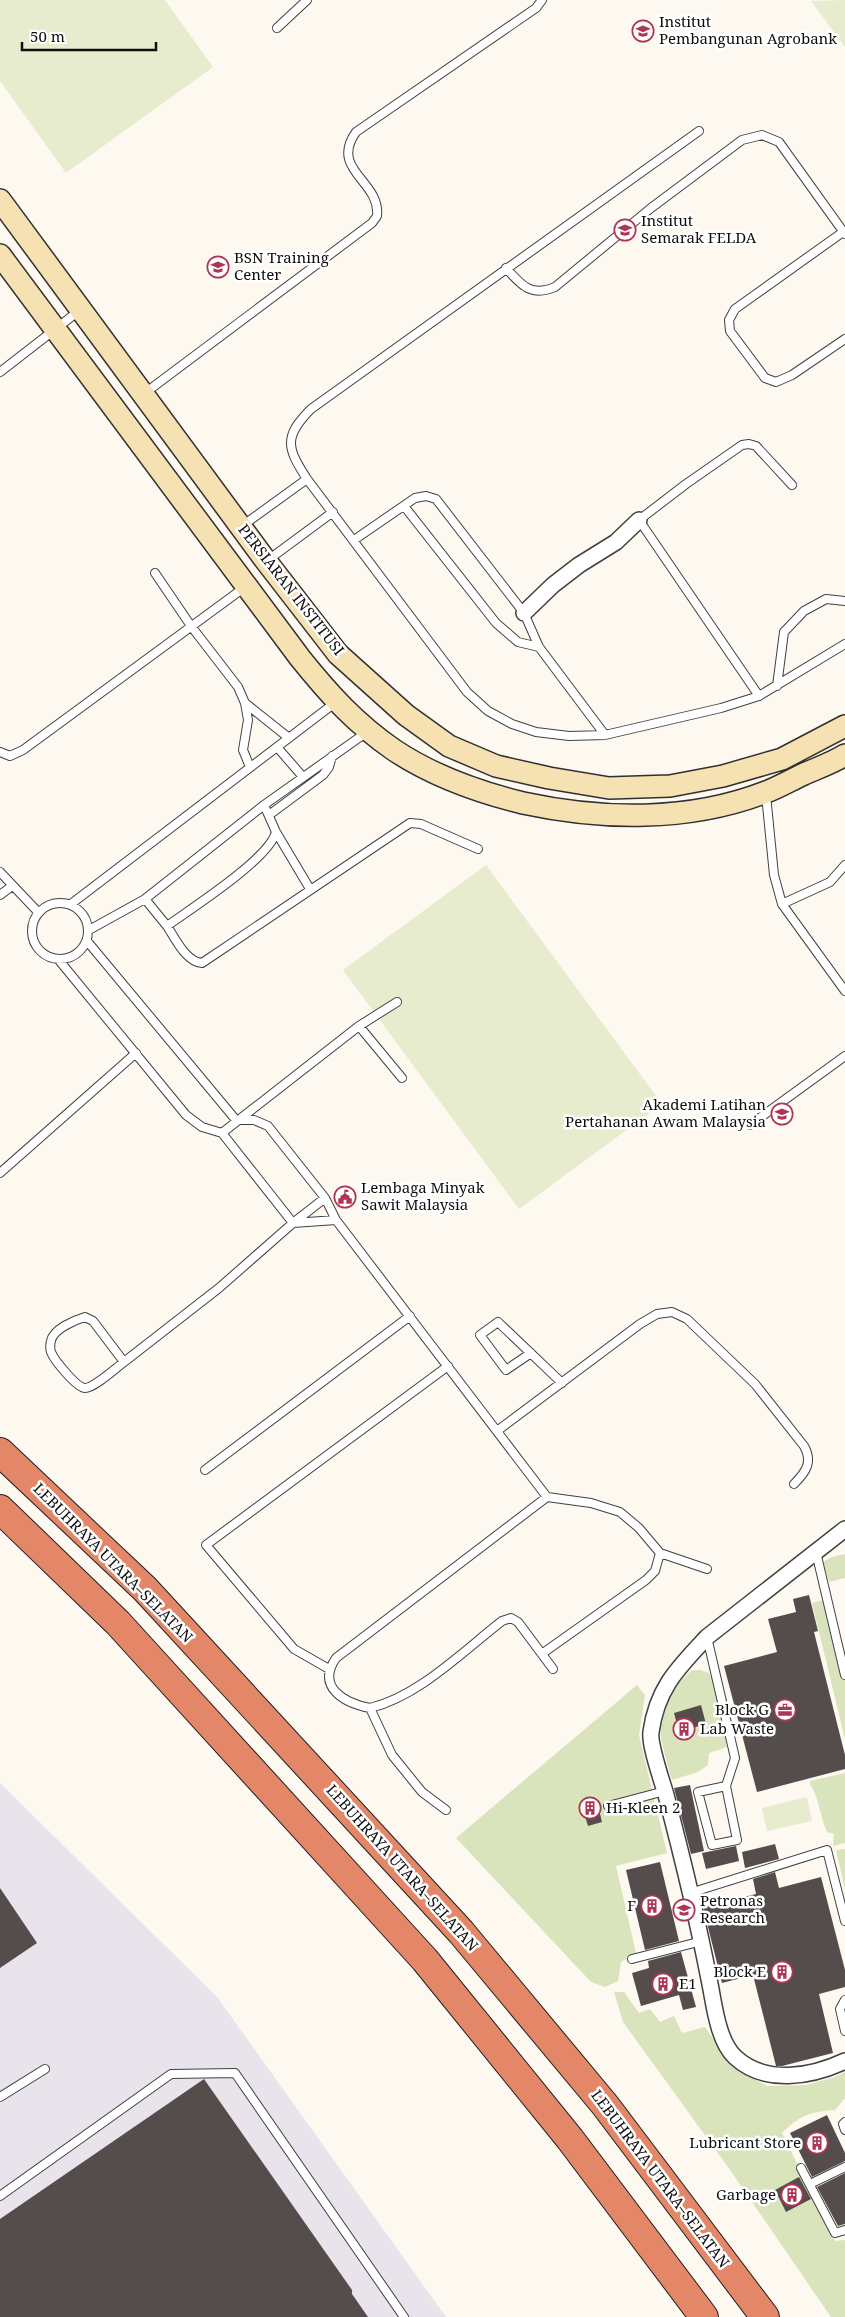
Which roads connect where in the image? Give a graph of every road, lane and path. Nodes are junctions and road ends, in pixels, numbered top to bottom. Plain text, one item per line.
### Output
1 (307, 0) edge
2 (542, 0) edge
3 (277, 28) dead end
4 (699, 131) dead end
5 (0, 200) edge
6 (844, 233) edge
7 (2, 260) edge
8 (506, 268) junction
9 (80, 310) junction
10 (55, 328) junction
11 (845, 339) edge
12 (0, 372) edge
13 (143, 394) junction
14 (307, 479) junction
15 (792, 485) dead end
16 (404, 506) junction
17 (333, 512) junction
18 (639, 520) junction
19 (242, 526) junction
20 (354, 540) junction
21 (266, 561) junction
22 (155, 573) dead end
23 (246, 586) junction
24 (845, 601) edge
25 (524, 613) junction
26 (191, 626) junction
27 (845, 644) edge
28 (539, 647) junction
29 (777, 686) junction
30 (759, 696) junction
31 (336, 702) junction
32 (245, 703) junction
33 (845, 726) edge
34 (368, 731) junction
35 (605, 736) junction
36 (289, 738) junction
37 (277, 747) junction
38 (0, 752) edge
39 (845, 755) edge
40 (332, 756) junction
41 (250, 767) junction
42 (304, 777) junction
43 (765, 792) junction
44 (264, 805) junction
45 (269, 815) junction
46 (276, 832) junction
47 (478, 849) dead end
48 (845, 865) edge
49 (0, 872) edge
50 (12, 886) junction
51 (310, 888) junction
52 (0, 895) edge
53 (145, 899) junction
54 (71, 904) junction
55 (782, 904) junction
56 (38, 912) junction
57 (167, 926) junction
58 (89, 930) junction
59 (87, 940) junction
60 (58, 959) junction
61 (845, 991) edge
62 (397, 1002) dead end
63 (360, 1026) junction
64 (136, 1053) junction
65 (845, 1056) edge
66 (402, 1078) dead end
67 (236, 1120) junction
68 (750, 1125) dead end
69 (222, 1133) junction
70 (0, 1173) edge
71 (325, 1198) junction
72 (336, 1220) junction
73 (293, 1223) junction
74 (410, 1316) junction
75 (530, 1353) junction
76 (124, 1362) junction
77 (448, 1366) junction
78 (562, 1383) junction
79 (497, 1431) junction
80 (0, 1452) edge
81 (205, 1470) dead end
82 (794, 1484) dead end
83 (547, 1497) junction
84 (0, 1509) edge
85 (845, 1528) edge
86 (816, 1552) junction
87 (660, 1553) junction
88 (708, 1569) dead end
89 (707, 1637) junction
90 (543, 1653) junction
91 (329, 1669) junction
92 (554, 1669) dead end
93 (845, 1676) edge
94 (370, 1708) junction
95 (726, 1786) junction
96 (665, 1791) junction
97 (608, 1806) dead end
98 (446, 1810) dead end
99 (690, 1893) junction
100 (845, 1921) edge
101 (702, 1941) junction
102 (632, 1959) dead end
103 (845, 2000) edge
104 (845, 2031) edge
105 (845, 2061) edge
106 (45, 2069) dead end
107 (0, 2097) edge
108 (845, 2122) edge
109 (845, 2130) edge
110 (845, 2166) edge
111 (801, 2168) dead end
112 (810, 2184) junction
113 (0, 2196) edge
114 (845, 2230) edge
115 (404, 2317) edge
116 (704, 2317) edge
117 (765, 2317) edge

1 - 3 lane
2 - 13 lane
4 - 8 lane
5 - 9 street, PERSIARAN INSTITUSI
6 - 8 lane
6 - 11 lane
7 - 10 street, PERSIARAN INSTITUSI
8 - 14 lane
9 - 10 lane
9 - 13 street, PERSIARAN INSTITUSI
10 - 12 lane
10 - 23 street, PERSIARAN INSTITUSI
13 - 19 street, PERSIARAN INSTITUSI
14 - 17 lane
14 - 19 lane
15 - 18 lane
16 - 20 lane
16 - 25 lane
16 - 28 lane
17 - 20 lane
17 - 21 lane
18 - 25 street
18 - 30 lane
19 - 21 street, PERSIARAN INSTITUSI
20 - 35 lane
21 - 33 street, PERSIARAN INSTITUSI
22 - 26 lane
23 - 26 lane
23 - 31 street, PERSIARAN INSTITUSI
24 - 29 lane
25 - 28 lane
26 - 32 lane
26 - 38 lane
27 - 29 lane
28 - 35 lane
29 - 30 lane
30 - 35 lane
31 - 34 street, PERSIARAN INSTITUSI
31 - 36 lane
32 - 36 lane
32 - 41 lane
34 - 40 lane
34 - 43 street, PERSIARAN INSTITUSI
36 - 37 lane
37 - 41 lane
37 - 42 lane
39 - 43 street, PERSIARAN INSTITUSI
40 - 42 lane
40 - 45 lane
41 - 54 lane
42 - 44 lane
43 - 55 lane
44 - 45 lane
44 - 53 lane
45 - 46 lane
46 - 51 lane
46 - 57 lane
47 - 51 lane
48 - 55 lane
49 - 50 lane
50 - 52 lane
50 - 56 lane
51 - 57 lane
53 - 57 lane
53 - 58 lane
54 - 56 lane
54 - 58 lane
55 - 61 lane
56 - 60 lane
58 - 59 lane
59 - 60 lane
59 - 67 lane
60 - 64 lane
62 - 63 lane
63 - 66 lane
63 - 67 lane
64 - 69 lane
64 - 70 lane
65 - 68 lane
67 - 69 lane
67 - 71 lane
69 - 73 lane
71 - 72 lane
71 - 73 lane
72 - 73 lane
72 - 74 lane
73 - 76 lane
74 - 77 lane
74 - 81 lane
75 - 75 lane
75 - 78 lane
76 - 76 lane
77 - 79 lane
77 - 91 lane
78 - 79 lane
78 - 82 lane
79 - 83 lane
80 - 117 highway, LEBUHRAYA UTARA–SELATAN
83 - 87 lane
83 - 91 lane
84 - 116 highway
85 - 86 street
86 - 89 street
86 - 93 lane
87 - 88 lane
87 - 90 lane
89 - 95 lane
89 - 96 street
90 - 92 lane
90 - 94 lane
91 - 94 lane
94 - 98 lane
95 - 95 lane
96 - 97 lane
96 - 99 street
99 - 100 lane
99 - 101 street
101 - 102 lane
101 - 105 street
103 - 104 lane
106 - 107 lane
108 - 109 lane
110 - 112 lane
111 - 112 lane
112 - 114 lane
113 - 115 lane

